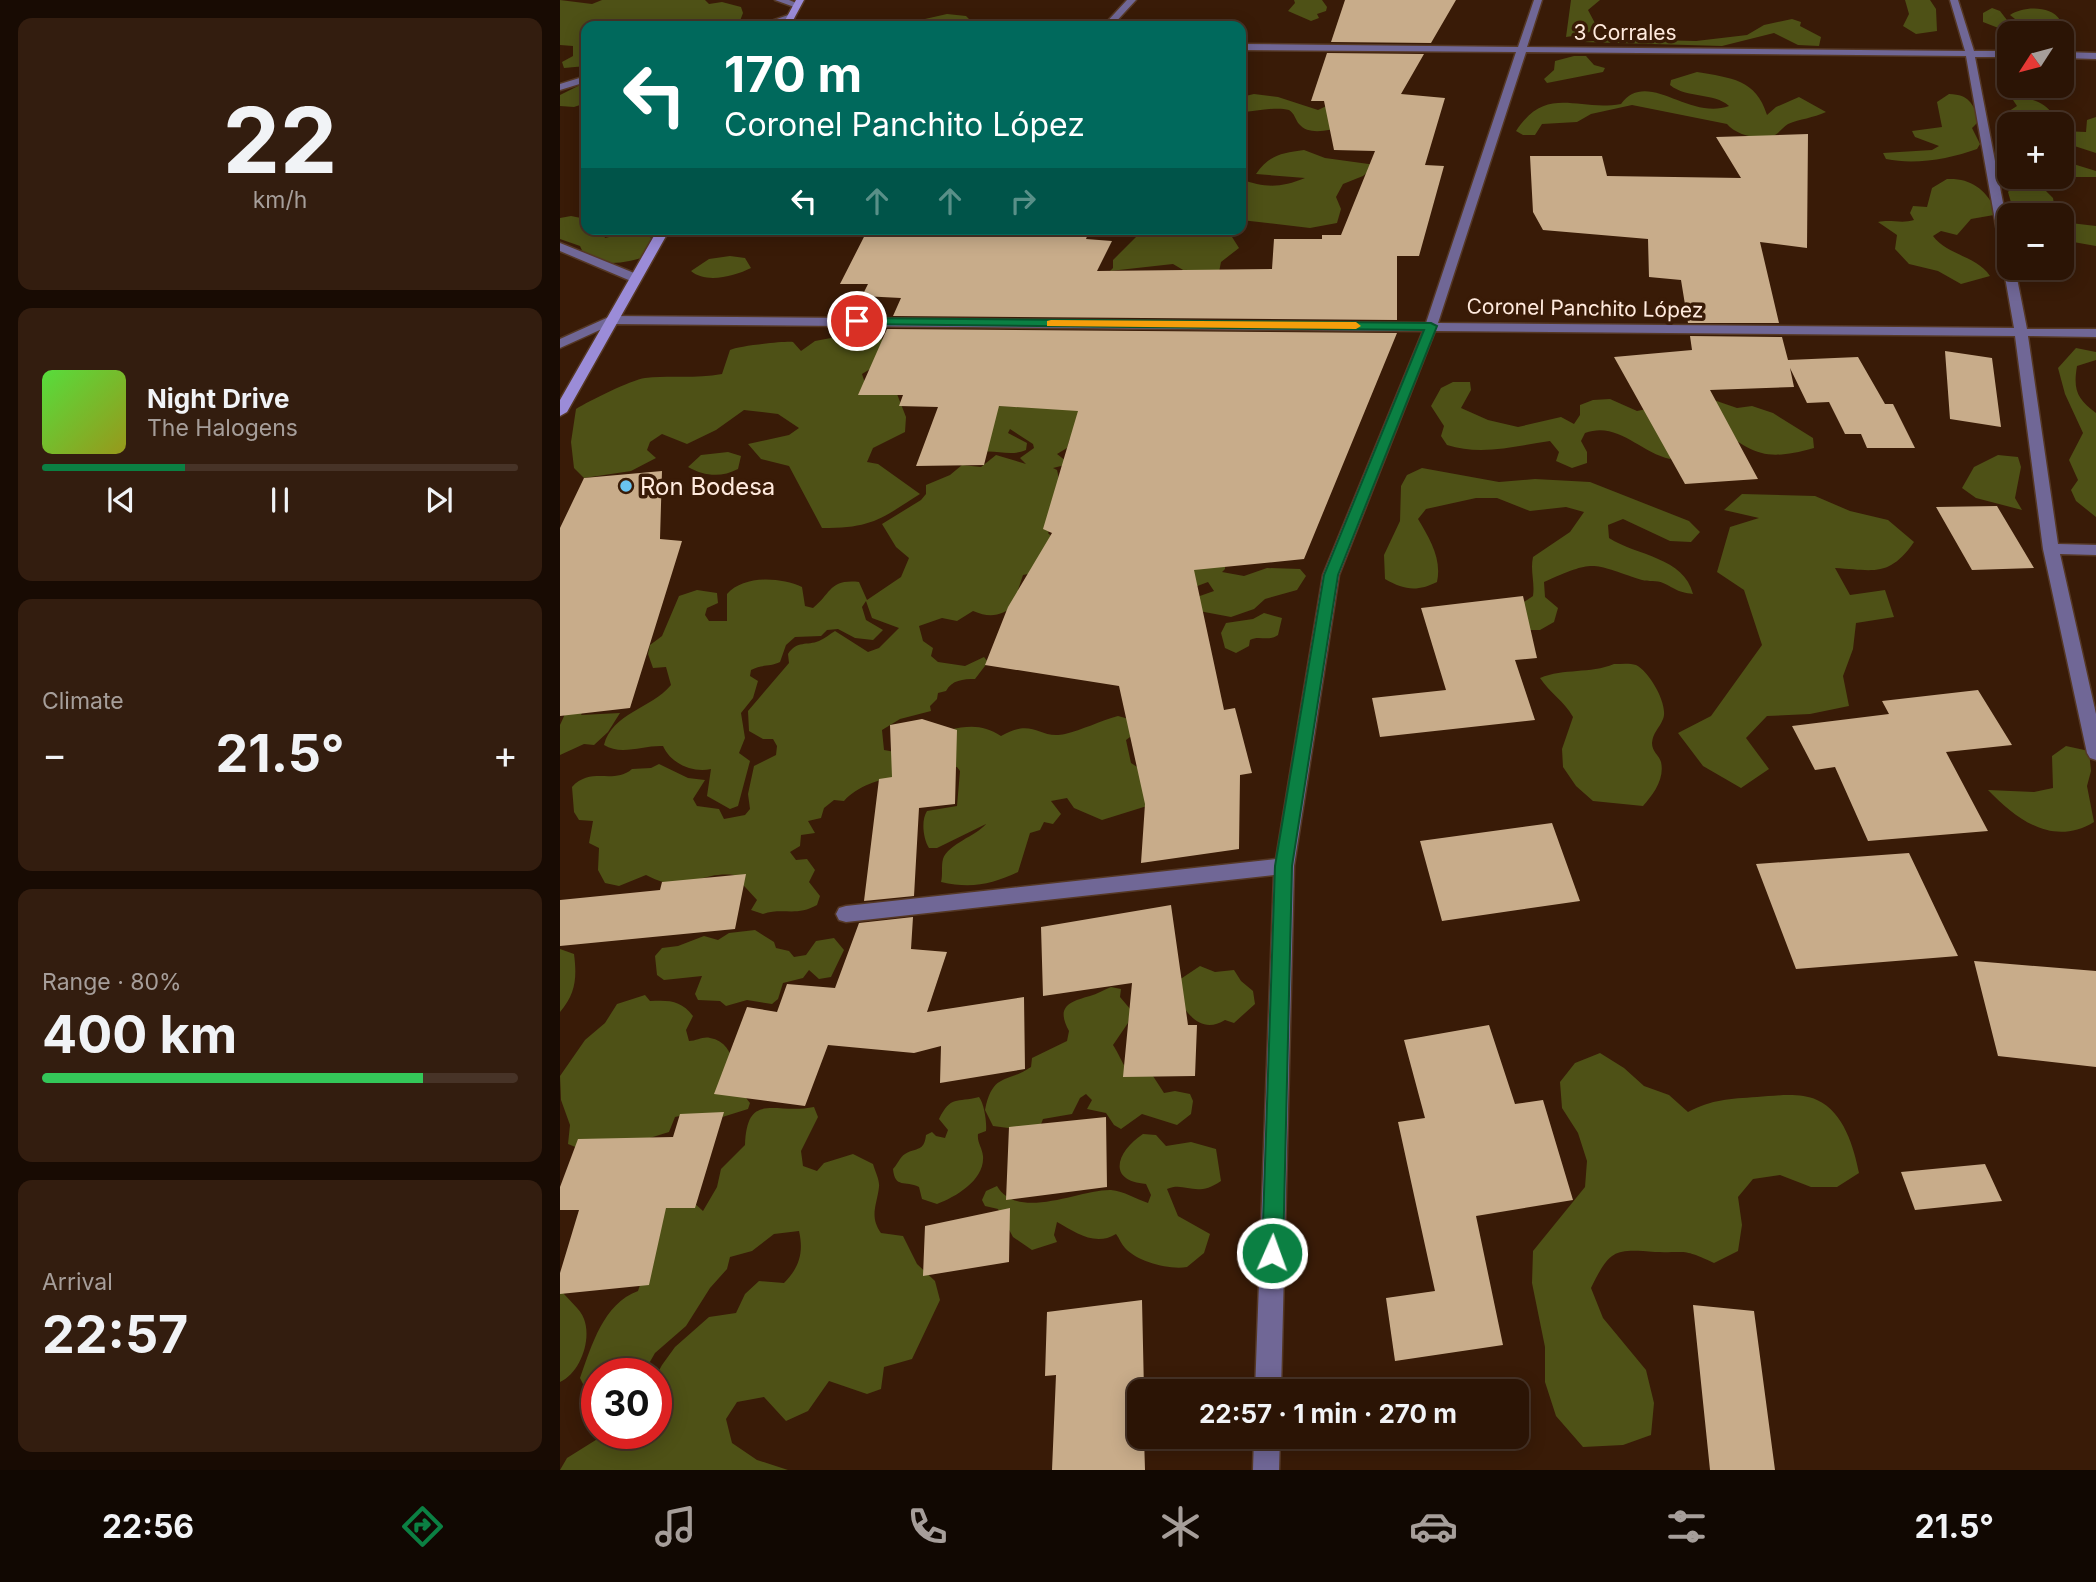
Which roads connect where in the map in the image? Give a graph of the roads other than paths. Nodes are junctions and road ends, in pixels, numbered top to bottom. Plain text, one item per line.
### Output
1 (779, 0) edge
2 (1132, 0) edge
3 (1538, 0) edge
4 (1954, 0) edge
5 (798, 2) edge
6 (788, 21) edge
7 (1112, 21) edge
8 (1246, 47) edge
9 (1521, 51) junction
10 (1970, 53) junction
11 (1997, 54) edge
12 (2074, 55) edge
13 (2096, 56) edge
14 (581, 81) edge
15 (560, 87) edge
16 (1997, 203) edge
17 (660, 235) edge
18 (560, 247) edge
19 (635, 278) junction
20 (2011, 280) edge
21 (611, 320) junction
22 (1431, 326) junction
23 (2021, 332) junction
24 (2096, 332) edge
25 (560, 344) edge
26 (560, 412) edge
27 (2050, 549) junction
28 (2096, 550) edge
29 (2096, 753) edge
30 (1284, 866) junction
31 (846, 914) dead end
32 (1268, 1379) edge
33 (1267, 1449) edge
34 (1266, 1470) edge

1 - 5 street
2 - 7 street
3 - 9 street
4 - 10 street
5 - 6 main road
8 - 9 street, 3 Corrales
9 - 10 street, 3 Corrales
9 - 22 street
10 - 11 street, 3 Corrales
10 - 16 street
12 - 13 street
14 - 15 street
17 - 19 main road
18 - 19 street
19 - 21 main road
20 - 23 street
21 - 22 street, Coronel Panchito López
21 - 25 street
21 - 26 main road
22 - 23 street, Coronel Panchito López
22 - 30 street
23 - 24 street, Coronel Panchito López
23 - 27 street
27 - 28 street
27 - 29 street
30 - 31 street
30 - 32 street
33 - 34 street

